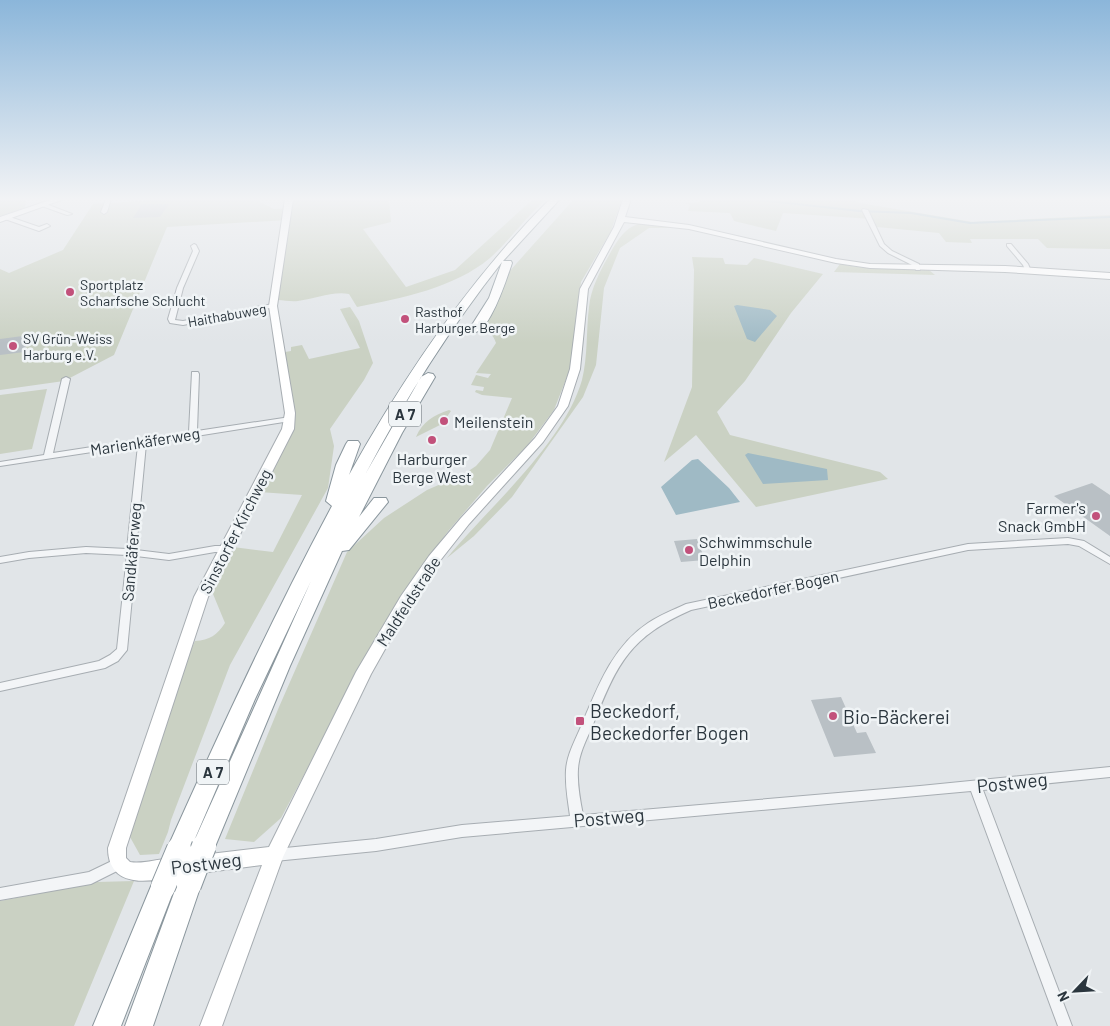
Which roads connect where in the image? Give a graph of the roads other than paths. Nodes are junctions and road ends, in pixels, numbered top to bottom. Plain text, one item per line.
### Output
1 (194, 246) dead end
2 (281, 247) edge
3 (515, 247) edge
4 (517, 247) edge
5 (607, 247) edge
6 (777, 247) edge
7 (885, 247) edge
8 (1011, 247) edge
9 (505, 259) junction
10 (918, 269) junction
11 (1028, 271) junction
12 (1110, 276) edge
13 (471, 278) dead end
14 (273, 306) junction
15 (476, 328) dead end
16 (195, 374) dead end
17 (66, 379) dead end
18 (290, 418) junction
19 (193, 434) junction
20 (142, 442) junction
21 (354, 444) dead end
22 (48, 456) junction
23 (0, 464) edge
24 (380, 502) dead end
25 (324, 534) junction
26 (225, 549) junction
27 (130, 552) junction
28 (0, 560) edge
29 (1110, 561) edge
30 (320, 576) junction
31 (0, 686) edge
32 (1110, 772) edge
33 (975, 786) junction
34 (577, 820) junction
35 (275, 855) junction
36 (117, 860) junction
37 (0, 894) edge
38 (107, 1026) edge
39 (139, 1026) edge
40 (211, 1026) edge
41 (1065, 1026) edge

1 - 14 street, Haithabuweg
2 - 14 street, Sinstorfer Kirchweg
3 - 9 highway, A 7
4 - 9 highway, A 7
5 - 35 street, Maldfeldstraße
6 - 10 street
7 - 10 street
8 - 11 street
9 - 13 highway
9 - 15 highway
9 - 25 highway, A 7
9 - 30 highway, A 7
10 - 11 street
11 - 12 street
14 - 18 street, Sinstorfer Kirchweg
16 - 19 street
17 - 22 street
18 - 19 street, Marienkäferweg
18 - 26 street, Sinstorfer Kirchweg
19 - 20 street, Marienkäferweg
20 - 22 street, Marienkäferweg
20 - 27 street, Sandkäferweg
21 - 25 highway
22 - 23 street, Marienkäferweg
24 - 30 highway
25 - 38 highway, A 7, bridge
26 - 27 street
26 - 36 street, Sinstorfer Kirchweg
27 - 28 street
27 - 31 street, Sandkäferweg
29 - 34 street, Beckedorfer Bogen
30 - 39 highway, A 7, bridge
32 - 33 street, Postweg
33 - 34 street, Postweg
33 - 41 street
34 - 35 street, Postweg
35 - 36 street, Postweg
35 - 40 street, Maldfeldstraße
36 - 37 street

